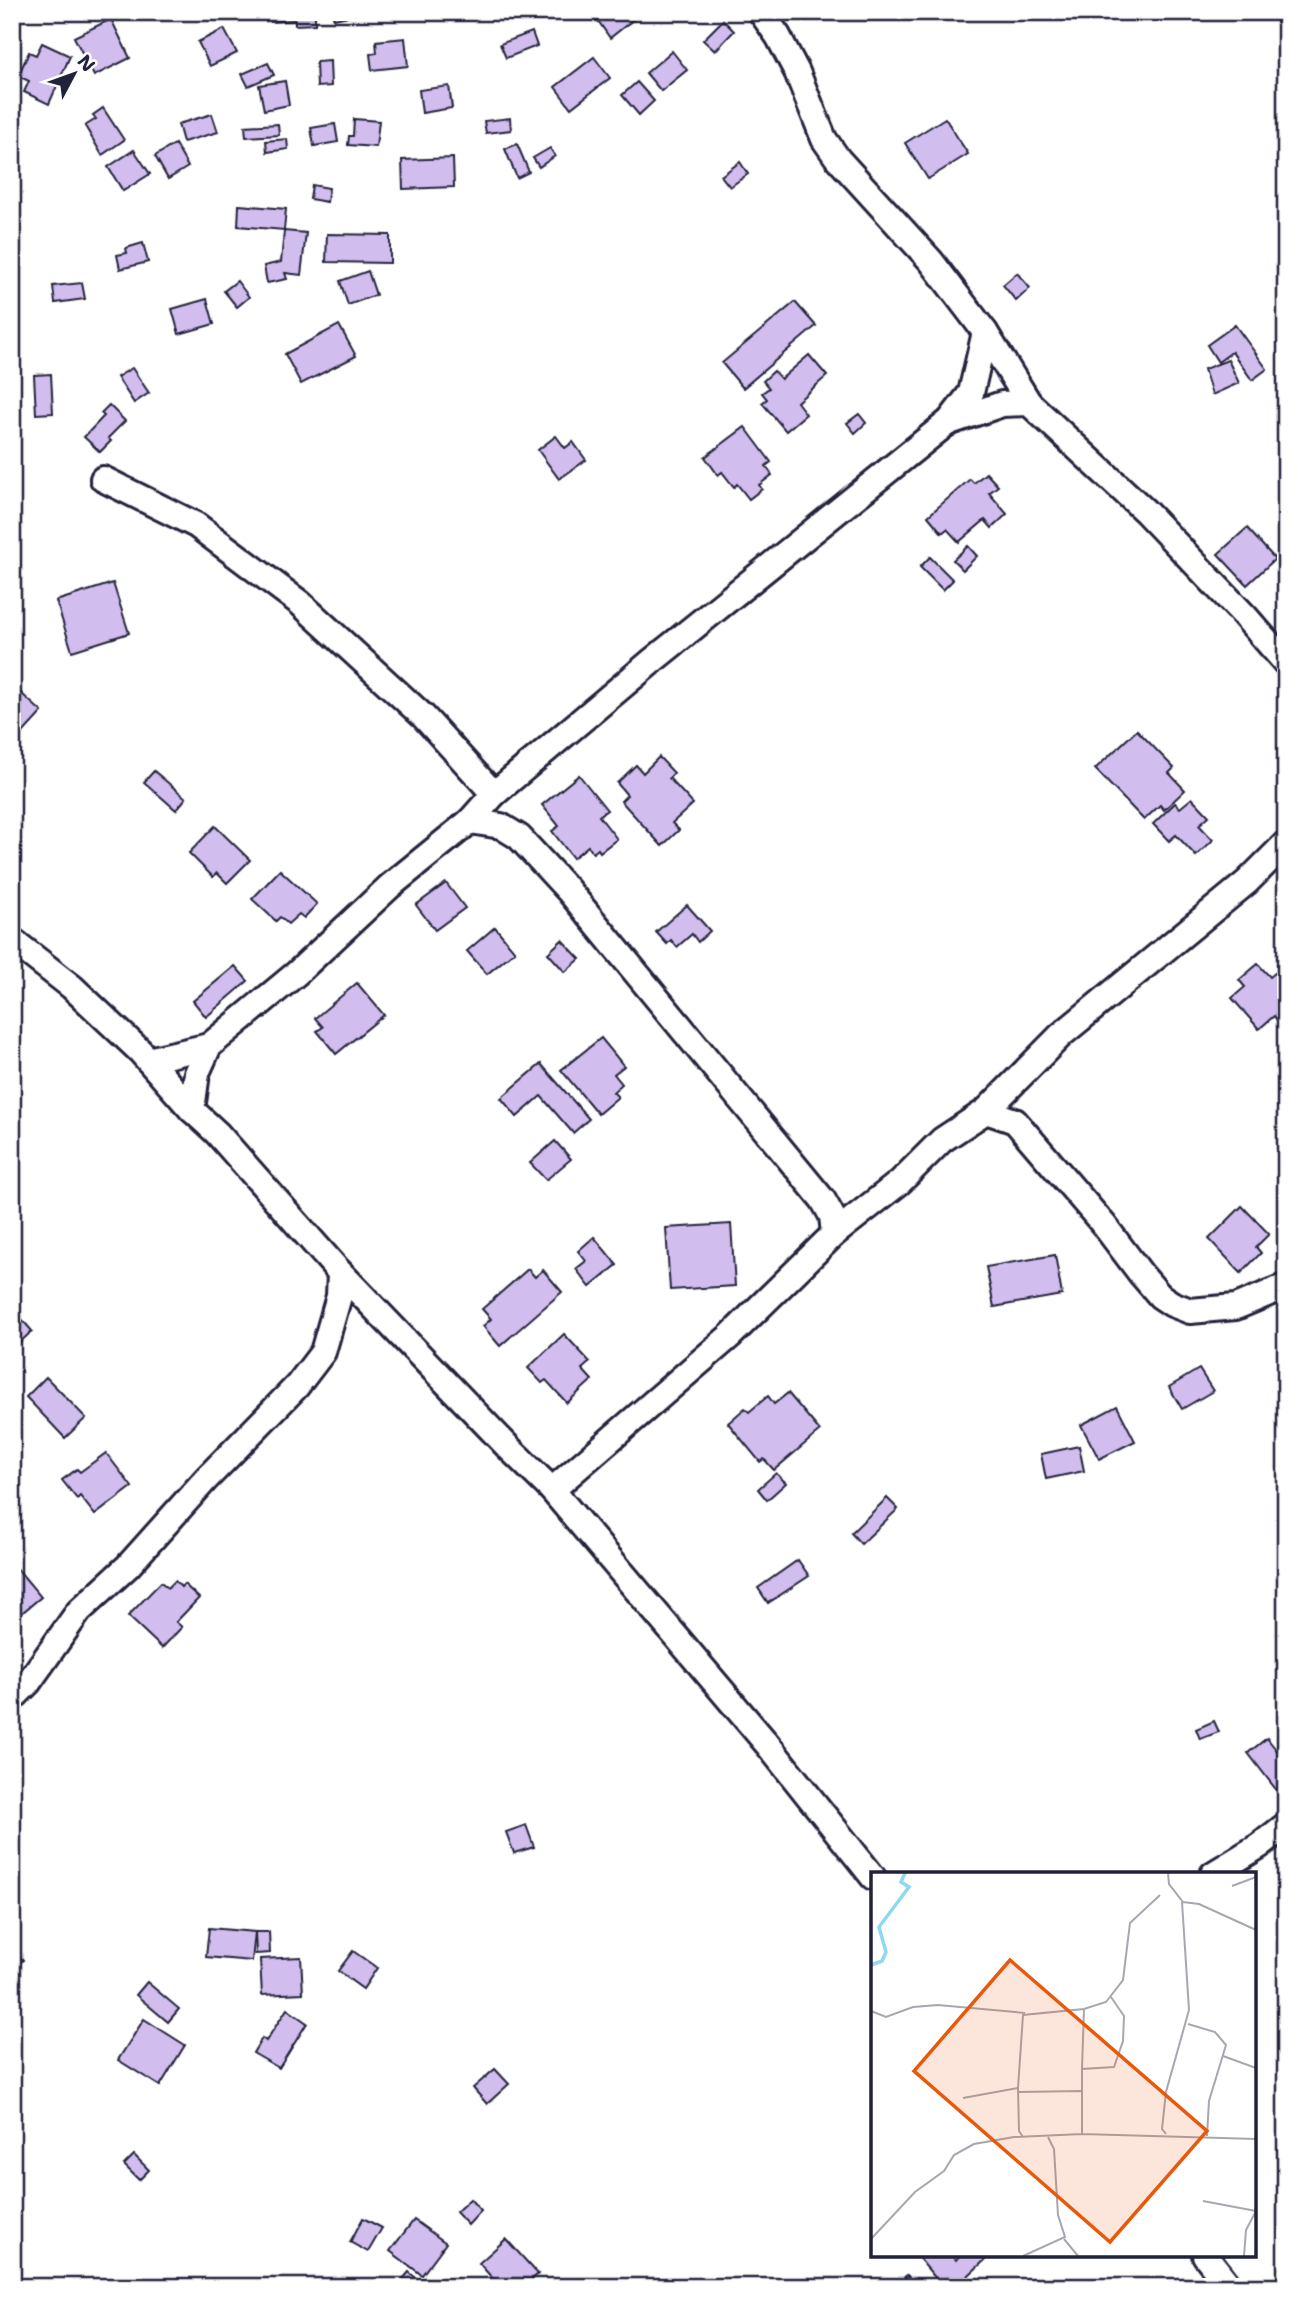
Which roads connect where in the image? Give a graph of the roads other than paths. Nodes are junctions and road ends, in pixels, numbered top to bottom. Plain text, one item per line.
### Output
1 (761, 12) edge
2 (985, 332) junction
3 (1029, 403) junction
4 (947, 423) junction
5 (103, 479) dead end
6 (1286, 663) edge
7 (500, 790) junction
8 (470, 821) junction
9 (511, 832) junction
10 (1286, 844) edge
11 (12, 940) edge
12 (209, 1046) junction
13 (148, 1060) junction
14 (192, 1110) junction
15 (986, 1111) junction
16 (834, 1234) junction
17 (340, 1273) junction
18 (1286, 1286) edge
19 (552, 1490) junction
20 (12, 1699) edge
21 (1286, 1825) edge
22 (1216, 1872) edge
23 (871, 1874) edge
24 (1207, 2257) edge
25 (1230, 2287) edge

1 - 2 street
2 - 3 street
2 - 4 street
3 - 4 street
3 - 6 street
4 - 7 street
5 - 7 street
7 - 8 street
7 - 9 street
8 - 9 street
8 - 12 street
9 - 16 street
10 - 15 street
11 - 13 street
12 - 13 street
12 - 14 street
13 - 14 street
14 - 17 street
15 - 16 street
15 - 18 street
16 - 19 street
17 - 19 street
17 - 20 street
19 - 23 street
21 - 22 street
24 - 25 street

